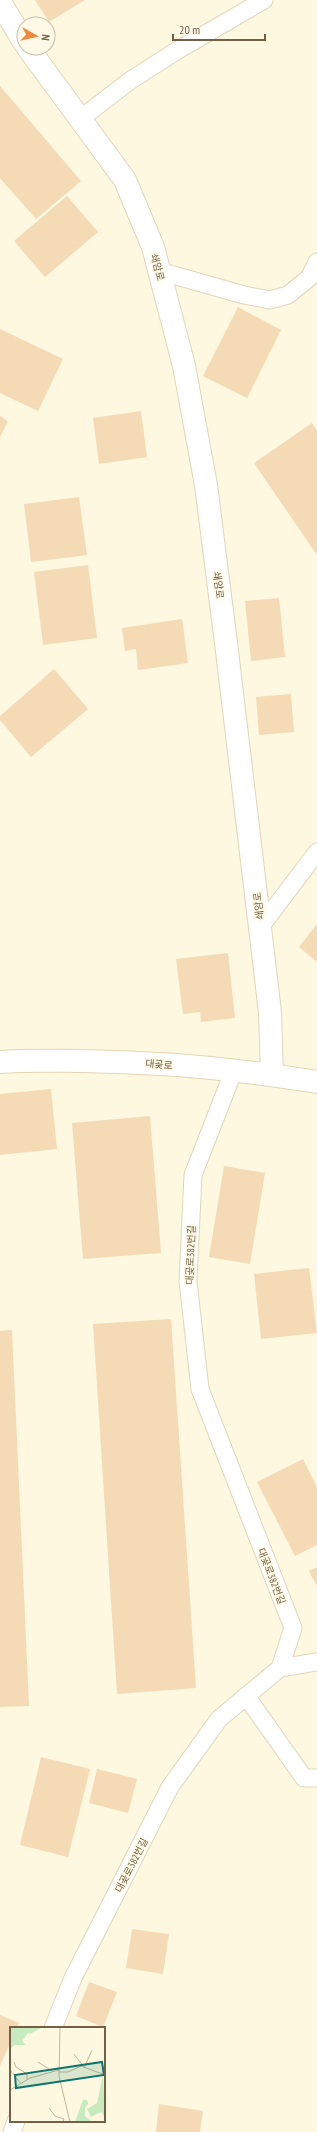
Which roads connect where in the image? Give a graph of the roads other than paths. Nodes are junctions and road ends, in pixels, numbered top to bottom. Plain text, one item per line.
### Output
1 (264, 0) edge
2 (0, 2) edge
3 (16, 29) edge
4 (34, 56) edge
5 (80, 119) junction
6 (317, 262) edge
7 (159, 270) junction
8 (317, 852) edge
9 (261, 926) junction
10 (0, 1062) edge
11 (234, 1070) junction
12 (272, 1075) junction
13 (317, 1082) edge
14 (317, 1662) edge
15 (280, 1668) junction
16 (246, 1696) junction
17 (317, 1778) edge
18 (53, 2027) edge
19 (16, 2122) edge
20 (12, 2132) edge

1 - 5 lane
2 - 3 street
4 - 5 street, 쇄암로
5 - 7 street, 쇄암로
6 - 7 lane
7 - 9 street, 쇄암로
8 - 9 lane
9 - 12 street, 쇄암로
10 - 11 street, 대곶로
11 - 12 street, 대곶로
11 - 15 lane, 대곶로382번길
12 - 13 street, 대곶로
14 - 15 lane
15 - 16 lane, 대곶로382번길
16 - 17 lane
16 - 18 lane, 대곶로382번길
19 - 20 lane

